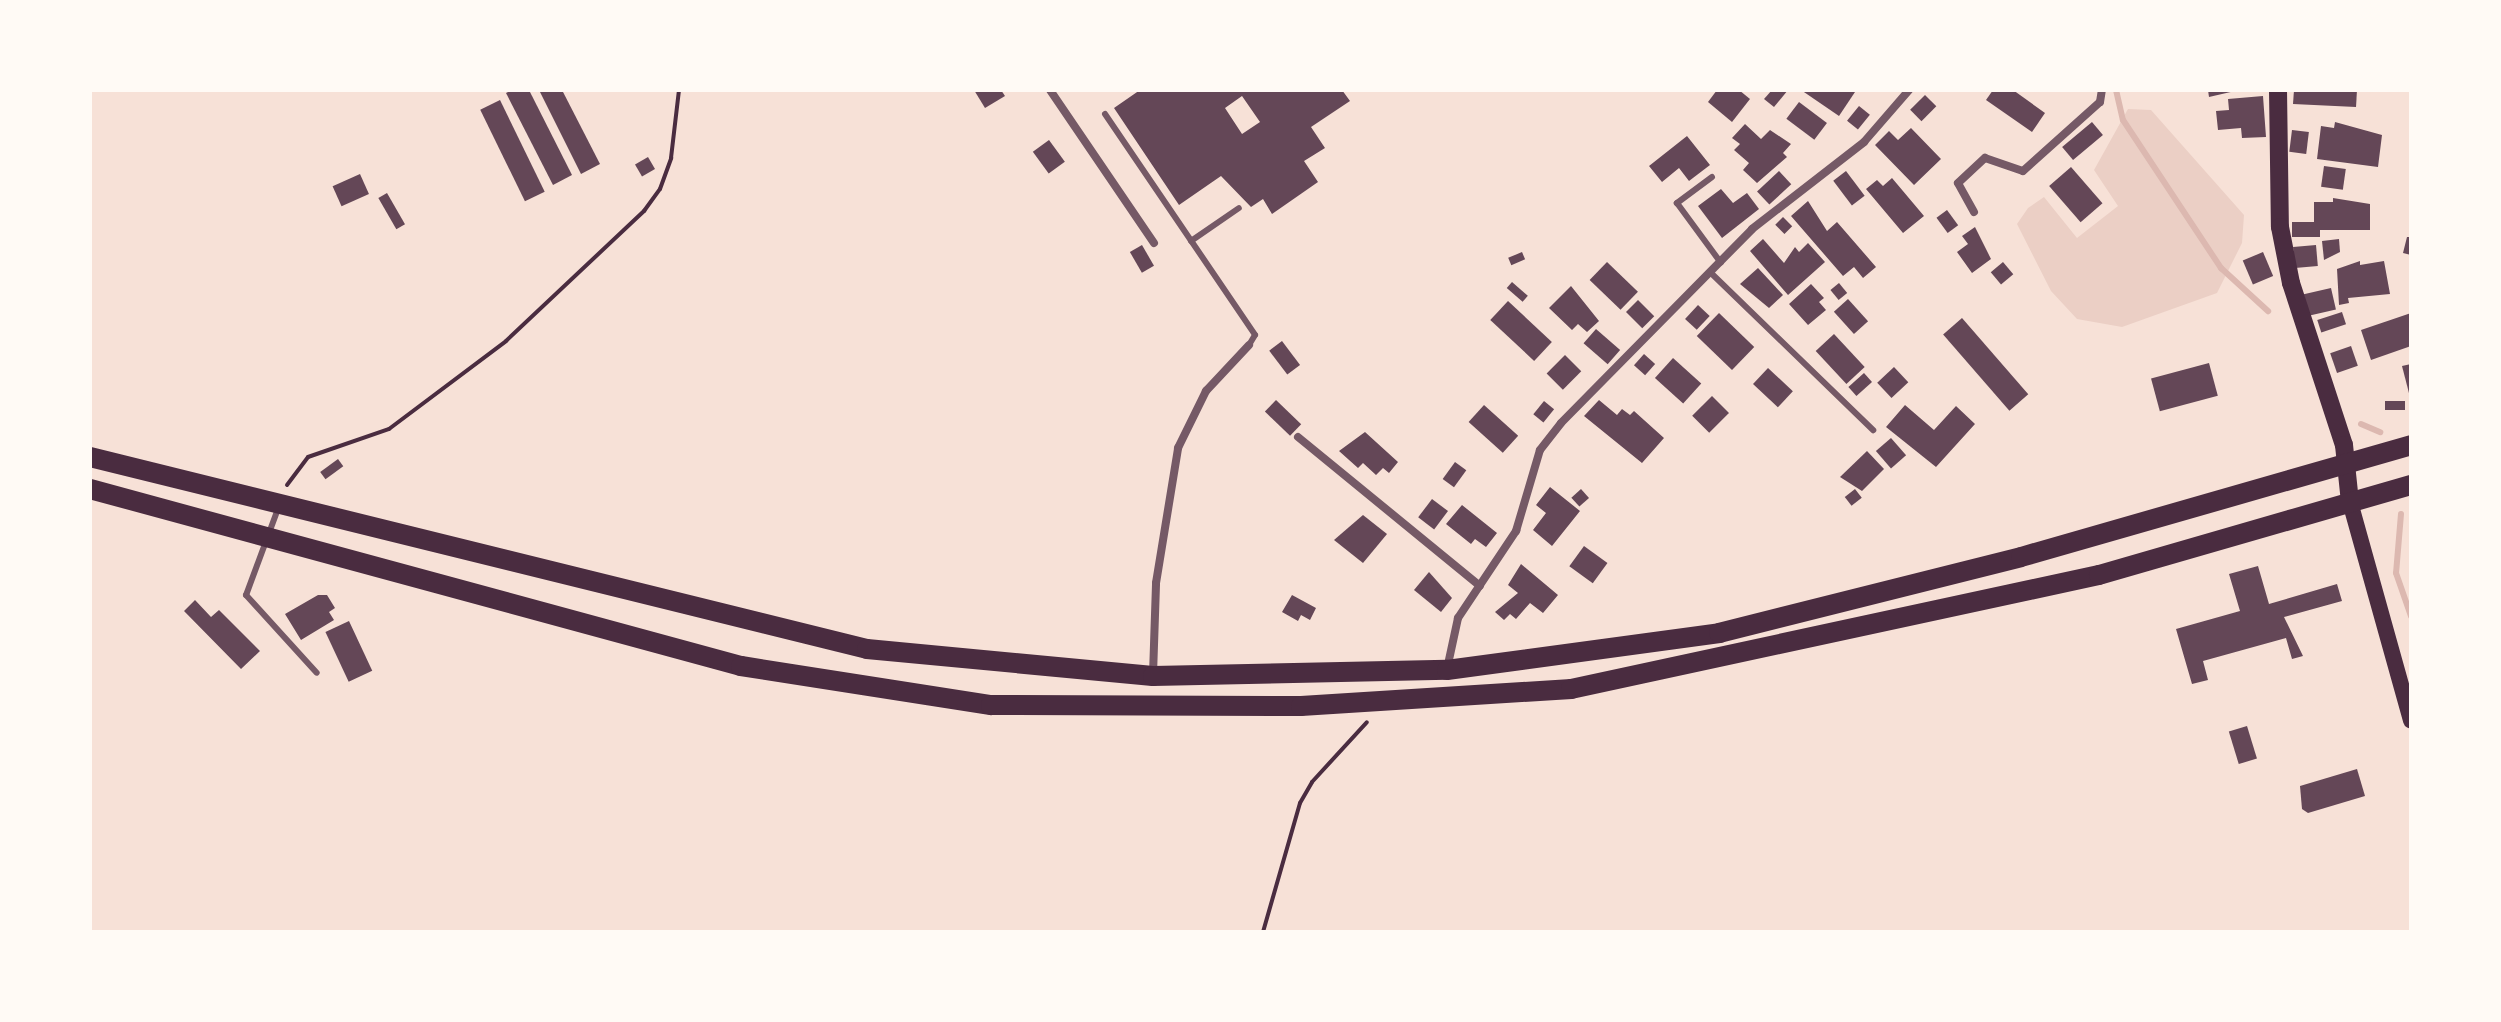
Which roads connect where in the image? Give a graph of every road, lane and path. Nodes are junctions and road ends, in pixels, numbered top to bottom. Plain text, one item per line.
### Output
1 (679, 90) edge
2 (1050, 90) edge
3 (1909, 90) edge
4 (2102, 90) edge
5 (2278, 90) edge
6 (1105, 114) dead end
7 (1712, 177) dead end
8 (1239, 208) dead end
9 (1974, 212) dead end
10 (1191, 241) junction
11 (1154, 243) dead end
12 (1721, 263) junction
13 (1711, 273) junction
14 (1249, 345) joint
15 (1873, 430) dead end
16 (1298, 437) dead end
17 (2411, 445) edge
18 (90, 457) edge
19 (2348, 463) junction
20 (2411, 485) edge
21 (90, 489) edge
22 (2350, 502) junction
23 (280, 503) junction
24 (271, 536) junction
25 (1480, 586) junction
26 (1447, 670) junction
27 (317, 673) dead end
28 (1153, 676) junction
29 (1384, 702) junction
30 (2411, 721) edge
31 (1263, 932) edge

1 - 23 path
2 - 11 street
3 - 12 street
4 - 9 street
5 - 19 main road
6 - 10 lane
7 - 12 lane
8 - 10 lane
10 - 14 lane
12 - 13 street
13 - 15 lane
13 - 25 street
14 - 28 street
16 - 25 street
17 - 19 highway
18 - 23 highway
19 - 22 main road
19 - 26 highway
20 - 22 highway
21 - 24 highway
22 - 29 highway
22 - 30 main road
23 - 24 lane
23 - 28 highway
24 - 27 lane
24 - 29 highway
25 - 26 street
26 - 28 highway
29 - 31 path

